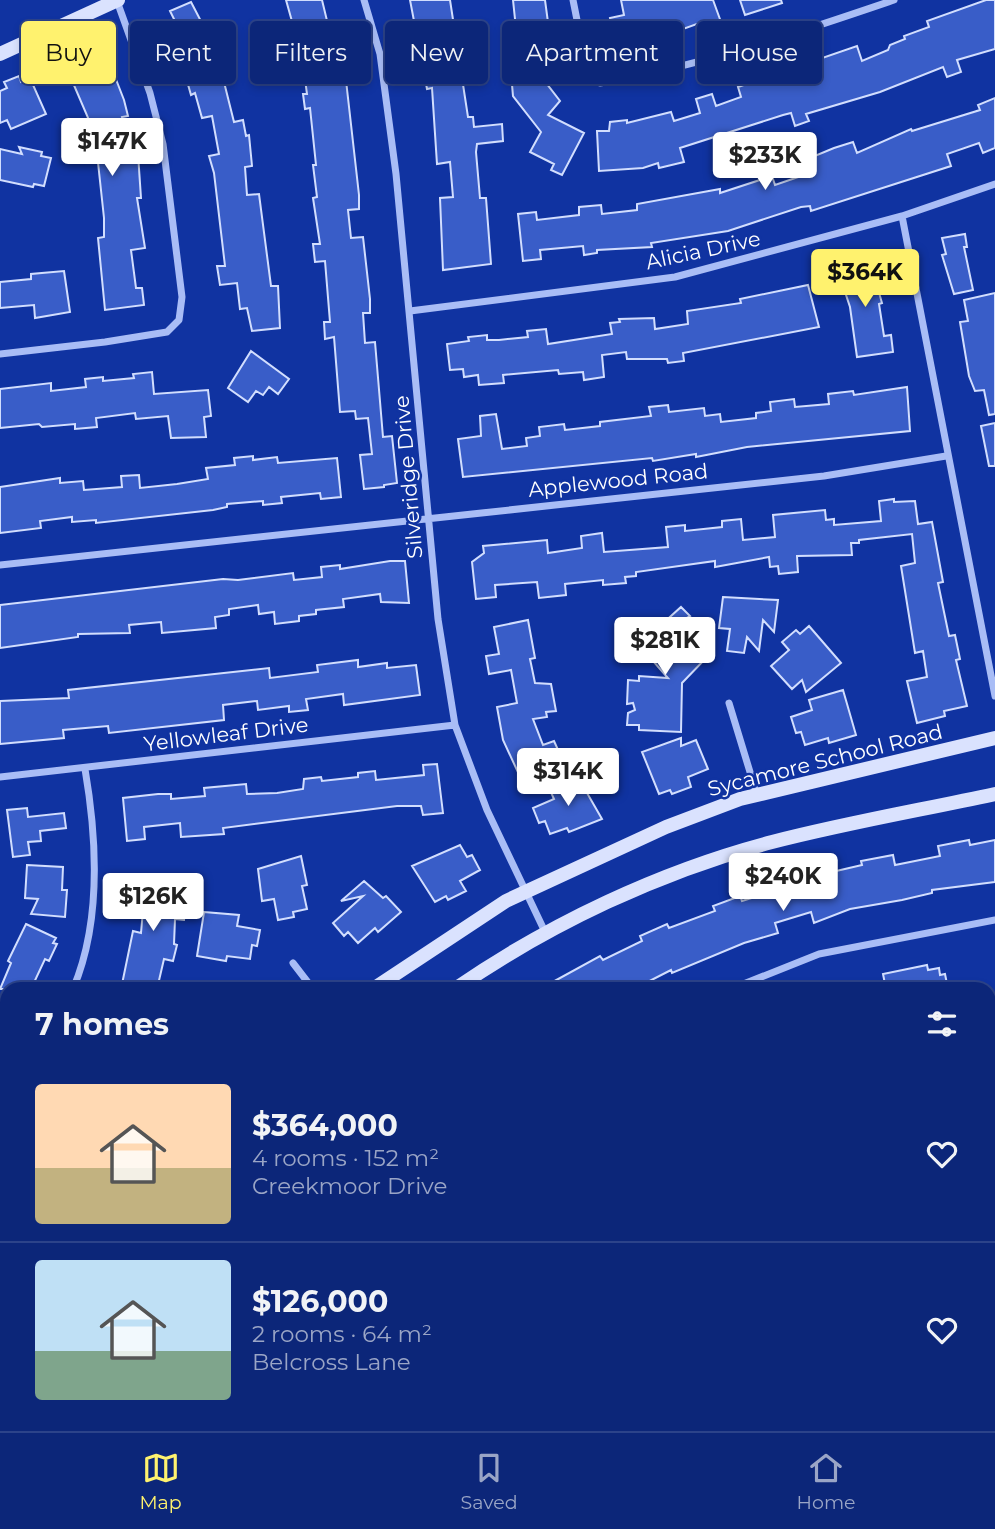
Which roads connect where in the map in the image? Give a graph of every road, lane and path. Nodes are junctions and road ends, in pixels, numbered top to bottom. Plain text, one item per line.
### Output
1 (117, 0) edge
2 (364, 0) edge
3 (573, 0) edge
4 (894, 0) edge
5 (0, 54) edge
6 (995, 184) edge
7 (902, 216) junction
8 (410, 311) junction
9 (0, 354) edge
10 (946, 456) junction
11 (431, 517) junction
12 (0, 565) edge
13 (995, 696) edge
14 (729, 703) dead end
15 (455, 725) junction
16 (995, 738) edge
17 (85, 769) junction
18 (0, 777) edge
19 (995, 794) edge
20 (757, 795) junction
21 (525, 892) junction
22 (995, 920) edge
23 (546, 934) junction
24 (293, 963) dead end
25 (74, 982) edge
26 (308, 982) edge
27 (384, 982) edge
28 (467, 982) edge
29 (749, 982) edge

1 - 5 main road
1 - 9 street
2 - 8 street, Silveridge Drive
3 - 4 street
6 - 7 street, Alicia Drive
7 - 8 street, Alicia Drive
7 - 10 street
8 - 11 street, Silveridge Drive
10 - 11 street, Applewood Road
10 - 13 street
11 - 12 street, Applewood Road
11 - 15 street, Silveridge Drive
14 - 20 street
15 - 17 street, Yellowleaf Drive
15 - 21 street, Silveridge Drive
16 - 20 main road, Sycamore School Road
17 - 18 street, Yellowleaf Drive
17 - 25 street
19 - 23 main road
20 - 21 main road, Sycamore School Road
21 - 23 street, Silveridge Drive
21 - 27 main road, Sycamore School Road
22 - 29 street
23 - 28 main road
24 - 26 street

